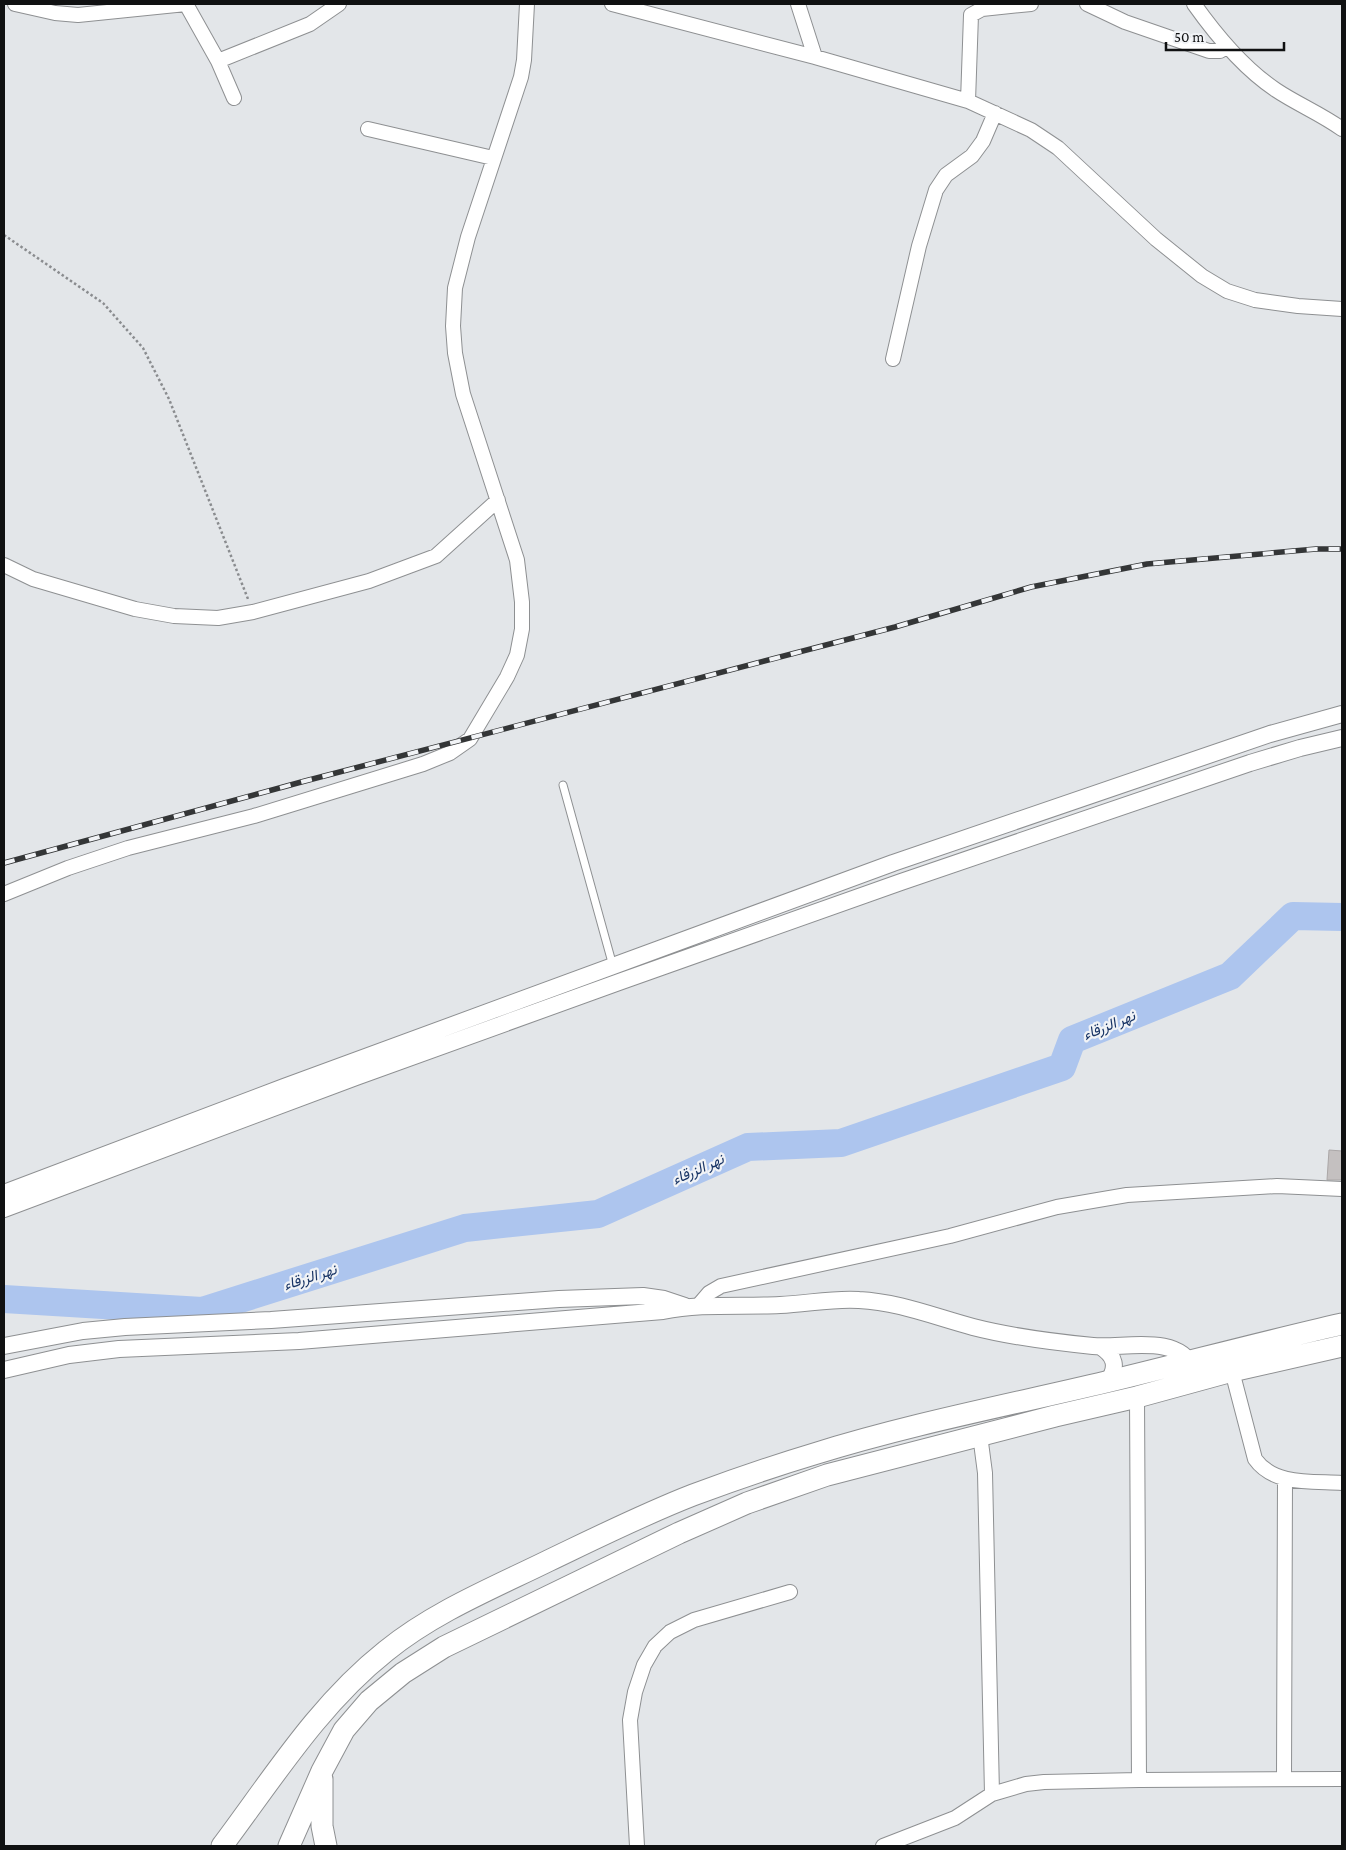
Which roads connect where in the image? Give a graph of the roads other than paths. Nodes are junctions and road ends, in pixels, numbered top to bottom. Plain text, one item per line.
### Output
1 (15, 4) edge
2 (186, 4) edge
3 (339, 4) edge
4 (527, 4) edge
5 (612, 4) edge
6 (798, 4) edge
7 (1031, 4) edge
8 (1087, 4) edge
9 (1194, 4) edge
10 (1227, 46) junction
11 (815, 57) junction
12 (218, 61) junction
13 (234, 98) dead end
14 (968, 101) junction
15 (995, 113) junction
16 (368, 129) dead end
17 (1342, 129) edge
18 (493, 158) junction
19 (1342, 309) edge
20 (893, 359) dead end
21 (498, 500) junction
22 (4, 565) edge
23 (1342, 714) edge
24 (1342, 738) edge
25 (563, 785) dead end
26 (893, 863) junction
27 (901, 882) junction
28 (4, 894) edge
29 (613, 967) junction
30 (619, 982) junction
31 (1342, 1189) edge
32 (4, 1193) edge
33 (4, 1209) edge
34 (691, 1307) junction
35 (1342, 1324) edge
36 (4, 1346) edge
37 (1342, 1346) edge
38 (1101, 1347) junction
39 (1190, 1361) junction
40 (4, 1370) edge
41 (1232, 1371) junction
42 (1108, 1381) junction
43 (1194, 1383) junction
44 (1137, 1397) junction
45 (980, 1435) junction
46 (1284, 1479) junction
47 (1342, 1483) edge
48 (790, 1592) dead end
49 (322, 1771) junction
50 (1284, 1779) junction
51 (1342, 1779) edge
52 (1138, 1780) junction
53 (992, 1794) junction
54 (222, 1846) edge
55 (288, 1846) edge
56 (326, 1846) edge
57 (638, 1846) edge
58 (883, 1846) edge

1 - 2 street
2 - 12 street
3 - 12 street
4 - 18 street
5 - 11 street
6 - 11 street
7 - 14 street
8 - 10 street
9 - 10 street
10 - 17 street
11 - 14 street
12 - 13 street
14 - 15 street
15 - 19 street
15 - 20 street
16 - 18 street
18 - 21 street
21 - 22 street
21 - 28 street
23 - 26 street
24 - 27 street
25 - 29 lane
26 - 27 street
26 - 29 street
27 - 30 street
29 - 30 street
29 - 32 street
30 - 33 street
31 - 34 street
34 - 36 street
34 - 38 street
34 - 40 street
35 - 39 main road
37 - 41 main road
38 - 39 street
38 - 42 street
39 - 42 main road
39 - 43 street
41 - 43 main road
41 - 46 street
42 - 54 main road
43 - 44 main road
44 - 45 main road
44 - 52 street
45 - 49 main road
45 - 53 street
46 - 47 street
46 - 50 street
48 - 57 street
49 - 55 main road
49 - 56 main road
50 - 51 street
50 - 52 street
52 - 53 street
53 - 58 street

